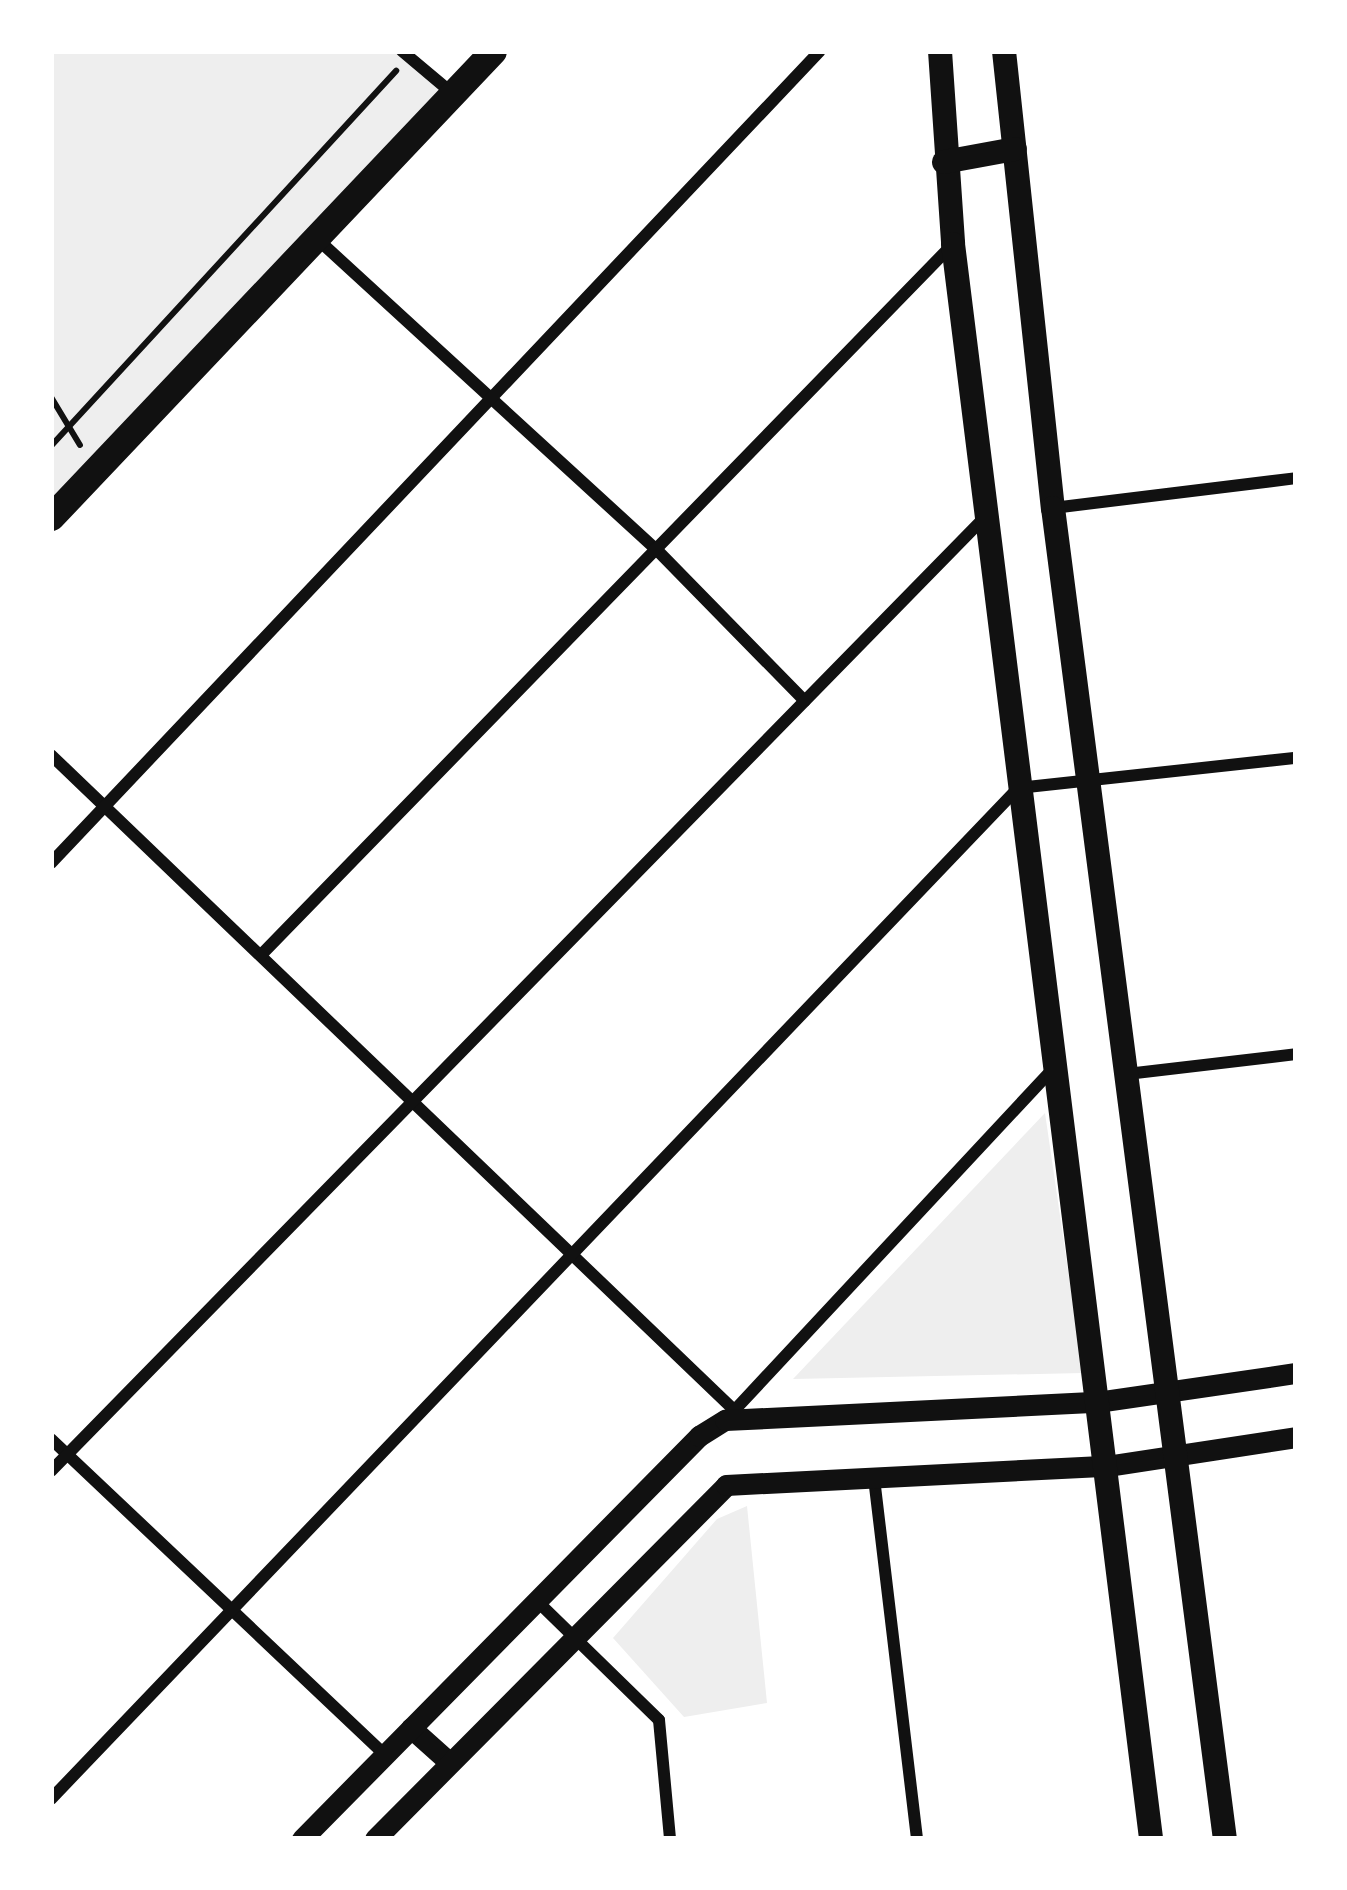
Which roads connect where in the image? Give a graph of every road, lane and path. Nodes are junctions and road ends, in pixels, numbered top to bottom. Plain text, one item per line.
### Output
1 (820, 51) edge
2 (940, 51) edge
3 (1004, 51) edge
4 (486, 53) edge
5 (405, 54) edge
6 (452, 93) junction
7 (1015, 149) junction
8 (944, 162) junction
9 (314, 236) junction
10 (953, 244) junction
11 (495, 396) junction
12 (51, 397) edge
13 (68, 426) junction
14 (51, 446) edge
15 (95, 470) junction
16 (1296, 478) edge
17 (1053, 508) junction
18 (991, 511) junction
19 (51, 517) edge
20 (656, 548) junction
21 (805, 701) junction
22 (51, 755) edge
23 (1296, 758) edge
24 (1093, 782) junction
25 (1018, 788) junction
26 (105, 806) junction
27 (51, 863) edge
28 (261, 956) junction
29 (1296, 1054) edge
30 (1058, 1064) junction
31 (1126, 1074) junction
32 (414, 1101) junction
33 (573, 1252) junction
34 (1296, 1373) edge
35 (1167, 1392) junction
36 (1097, 1402) junction
37 (730, 1415) junction
38 (1296, 1437) edge
39 (51, 1439) edge
40 (68, 1454) junction
41 (1177, 1456) junction
42 (1107, 1466) junction
43 (51, 1471) edge
44 (874, 1478) junction
45 (536, 1600) junction
46 (232, 1610) junction
47 (573, 1636) junction
48 (411, 1728) junction
49 (385, 1755) junction
50 (449, 1762) junction
51 (51, 1798) edge
52 (302, 1839) edge
53 (375, 1839) edge
54 (670, 1839) edge
55 (917, 1839) edge
56 (1151, 1839) edge
57 (1225, 1839) edge

1 - 11 street
2 - 8 main road
3 - 7 main road
4 - 6 main road
5 - 6 street
5 - 13 path
6 - 9 main road
7 - 8 main road
7 - 17 main road
8 - 10 main road
9 - 11 street
9 - 15 main road
10 - 18 main road
10 - 20 street
11 - 20 street
11 - 26 street
12 - 13 path
13 - 14 path
13 - 15 path
15 - 19 main road
16 - 17 street
17 - 24 main road
18 - 21 street
18 - 25 main road
20 - 21 street
20 - 28 street
21 - 32 street
22 - 26 street
23 - 24 street
24 - 25 street
24 - 31 main road
25 - 30 main road
25 - 33 street
26 - 27 street
26 - 28 street
28 - 32 street
29 - 31 street
30 - 36 main road
30 - 37 street
31 - 35 main road
32 - 33 street
32 - 40 street
33 - 37 street
33 - 46 street
34 - 35 street
35 - 36 street
35 - 41 main road
36 - 37 street
36 - 42 main road
37 - 45 street
38 - 41 street
39 - 40 street
40 - 43 street
40 - 46 street
41 - 42 street
41 - 57 main road
42 - 44 street
42 - 56 main road
44 - 47 street
44 - 55 street
45 - 47 street
45 - 48 street
46 - 49 street
46 - 51 street
47 - 50 street
47 - 54 street
48 - 49 street
48 - 50 street
49 - 52 street
50 - 53 street

